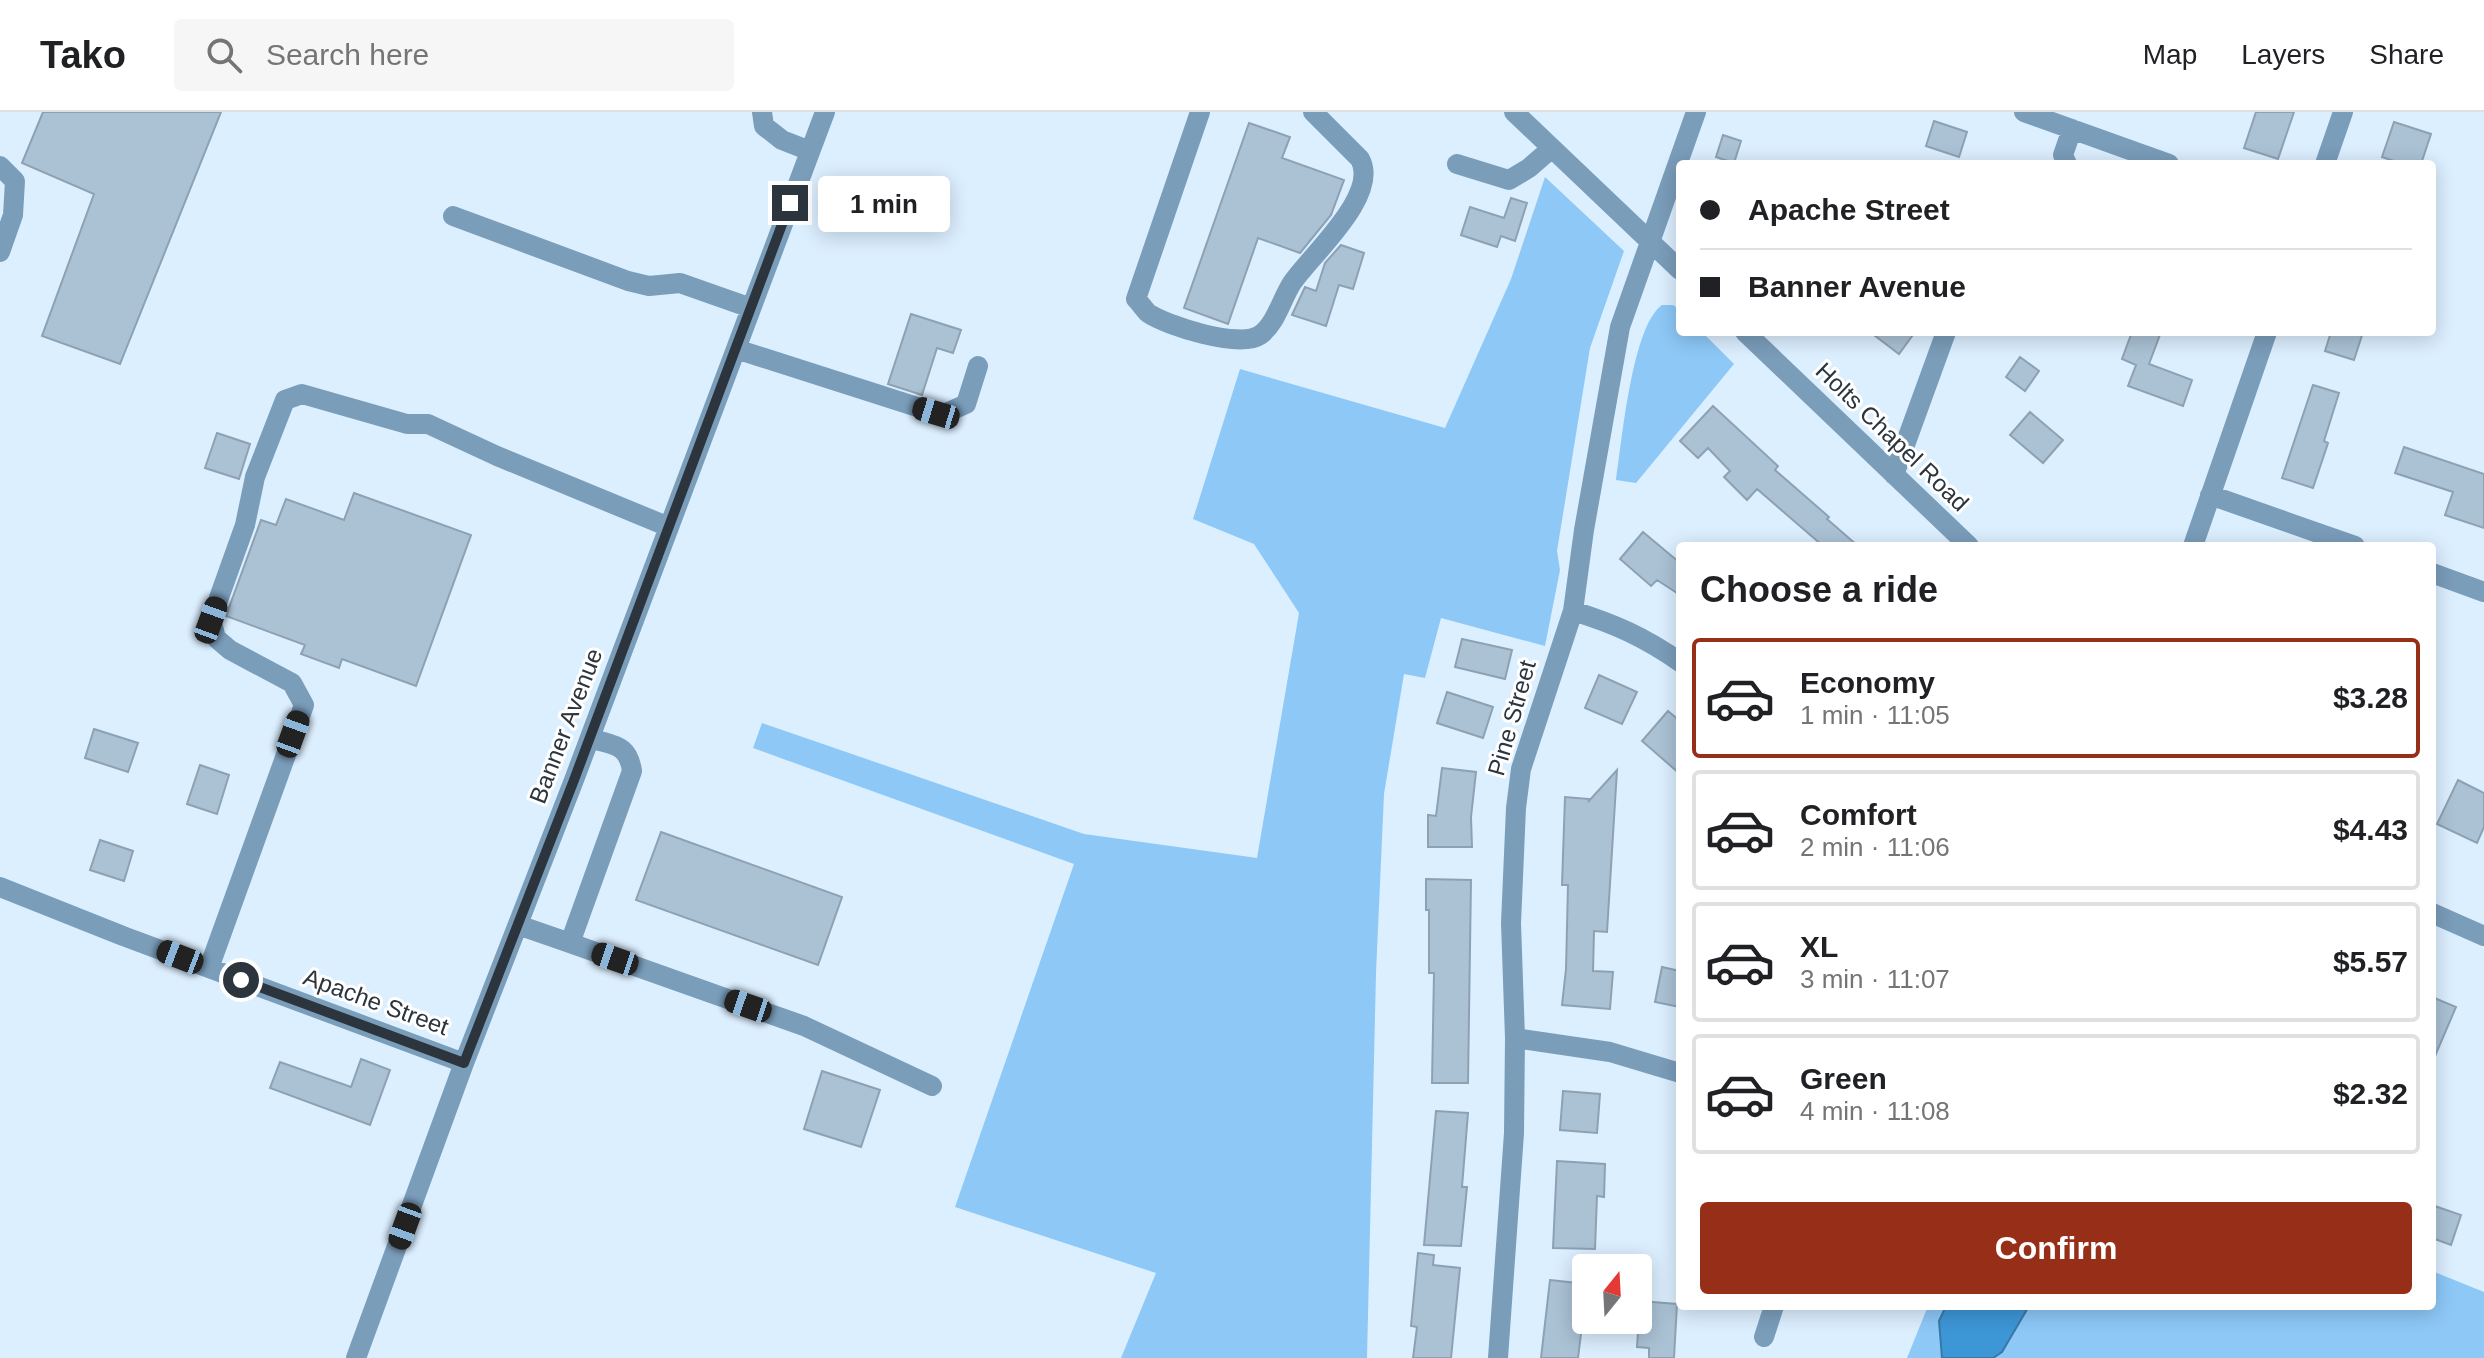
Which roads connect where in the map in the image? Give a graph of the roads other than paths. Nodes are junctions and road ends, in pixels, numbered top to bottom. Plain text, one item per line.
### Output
1 (762, 112) edge
2 (825, 112) edge
3 (1200, 112) edge
4 (1313, 112) edge
5 (1514, 112) edge
6 (1696, 112) edge
7 (2024, 112) edge
8 (2343, 112) edge
9 (2072, 129) junction
10 (1552, 148) junction
11 (810, 151) junction
12 (2126, 157) edge
13 (1680, 160) edge
14 (2065, 160) edge
15 (2326, 160) edge
16 (1457, 164) dead end
17 (0, 166) edge
18 (1676, 170) edge
19 (453, 216) dead end
20 (1651, 243) junction
21 (0, 252) edge
22 (1676, 266) edge
23 (751, 308) junction
24 (1749, 336) edge
25 (1945, 336) edge
26 (2266, 336) edge
27 (736, 349) junction
28 (978, 366) dead end
29 (1894, 475) junction
30 (2210, 495) junction
31 (669, 527) junction
32 (1965, 542) edge
33 (2194, 542) edge
34 (2344, 542) edge
35 (2436, 574) edge
36 (2484, 592) edge
37 (1573, 611) junction
38 (1676, 659) edge
39 (590, 738) junction
40 (0, 887) edge
41 (2436, 915) edge
42 (518, 925) junction
43 (2484, 936) edge
44 (570, 943) junction
45 (209, 968) junction
46 (1515, 1038) junction
47 (464, 1063) junction
48 (1676, 1072) edge
49 (932, 1086) dead end
50 (1773, 1310) edge
51 (1764, 1337) dead end
52 (356, 1358) edge
53 (1498, 1358) edge

1 - 11 street
2 - 11 street, Banner Avenue
3 - 4 street
5 - 10 street
6 - 13 street, Pine Street
7 - 9 street
8 - 15 street
9 - 12 street
9 - 14 street
10 - 16 street
10 - 20 street
11 - 23 street, Banner Avenue
17 - 21 street
18 - 20 street, Pine Street
19 - 23 street
20 - 22 street
20 - 37 street, Pine Street
23 - 27 street, Banner Avenue
24 - 29 street, Holts Chapel Road
25 - 29 street
26 - 30 street
27 - 28 street
27 - 31 street, Banner Avenue
29 - 32 street, Holts Chapel Road
30 - 33 street
30 - 34 street
31 - 39 street, Banner Avenue
31 - 45 street
35 - 36 street
37 - 38 street
37 - 46 street, Pine Street
39 - 42 street, Banner Avenue
39 - 44 street
40 - 45 street, Apache Street
41 - 43 street
42 - 44 street
42 - 47 street, Banner Avenue
44 - 49 street
45 - 47 street, Apache Street
46 - 48 street
46 - 53 street, Pine Street
47 - 52 street, Banner Avenue
50 - 51 street

